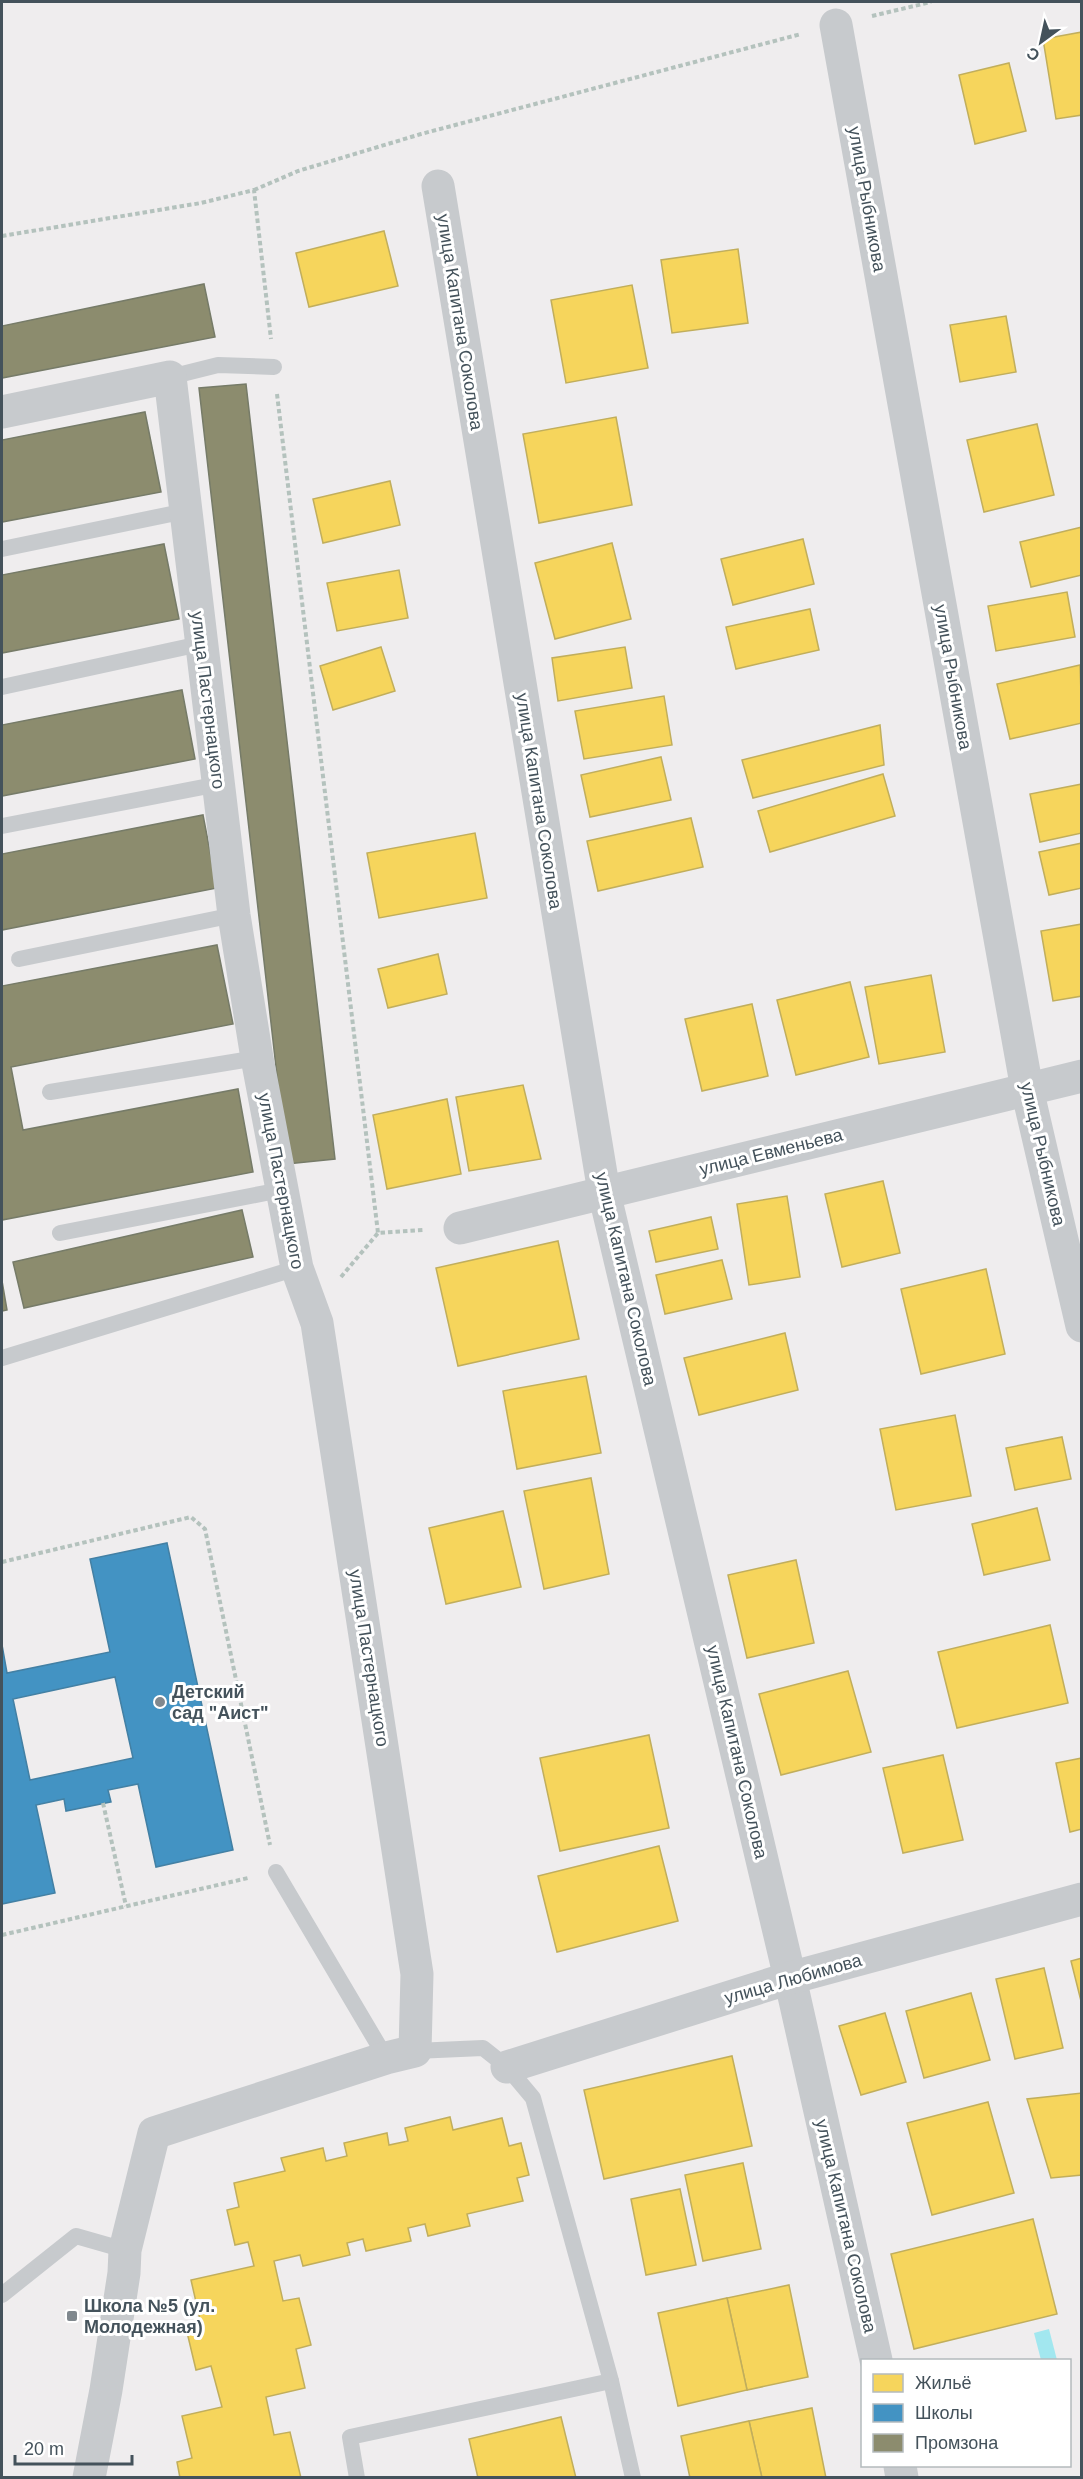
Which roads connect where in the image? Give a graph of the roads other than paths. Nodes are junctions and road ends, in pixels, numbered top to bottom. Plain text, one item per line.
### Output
1 (836, 25) road end
2 (438, 186) dead end
3 (274, 367) road end
4 (170, 377) junction
5 (2, 412) edge
6 (186, 512) junction
7 (2, 549) edge
8 (200, 644) junction
9 (2, 687) edge
10 (219, 784) junction
11 (2, 826) edge
12 (234, 915) junction
13 (19, 959) dead end
14 (257, 1058) junction
15 (1082, 1076) edge
16 (1027, 1089) junction
17 (50, 1092) dead end
18 (281, 1190) junction
19 (604, 1192) junction
20 (460, 1228) road end
21 (60, 1233) dead end
22 (297, 1268) junction
23 (1082, 1326) edge
24 (2, 1358) edge
25 (276, 1872) road end
26 (1082, 1899) edge
27 (790, 1978) junction
28 (400, 2055) junction
29 (507, 2067) junction
30 (125, 2250) junction
31 (2, 2295) edge
32 (876, 2359) edge
33 (611, 2381) junction
34 (89, 2478) edge
35 (357, 2478) edge
36 (633, 2478) edge

1 - 16 street, улица Рыбникова
2 - 19 street, улица Капитана Соколова
3 - 4 lane
4 - 5 street
4 - 6 street, улица Пастернацкого
6 - 7 lane
6 - 8 street, улица Пастернацкого
8 - 9 lane
8 - 10 street, улица Пастернацкого
10 - 11 lane
10 - 12 street, улица Пастернацкого
12 - 13 lane
12 - 14 street, улица Пастернацкого
14 - 17 lane
14 - 18 street, улица Пастернацкого
15 - 16 street, улица Евменьева
16 - 19 street, улица Евменьева
16 - 23 street, улица Рыбникова
18 - 21 lane
18 - 22 street, улица Пастернацкого
19 - 20 street, улица Евменьева
19 - 27 street, улица Капитана Соколова
22 - 24 lane
22 - 28 street, улица Пастернацкого
25 - 28 lane
26 - 27 street, улица Любимова
27 - 29 street, улица Любимова
27 - 32 street, улица Капитана Соколова
28 - 29 lane
28 - 30 street
29 - 33 lane
30 - 31 lane
30 - 34 street
33 - 35 lane
33 - 36 lane

